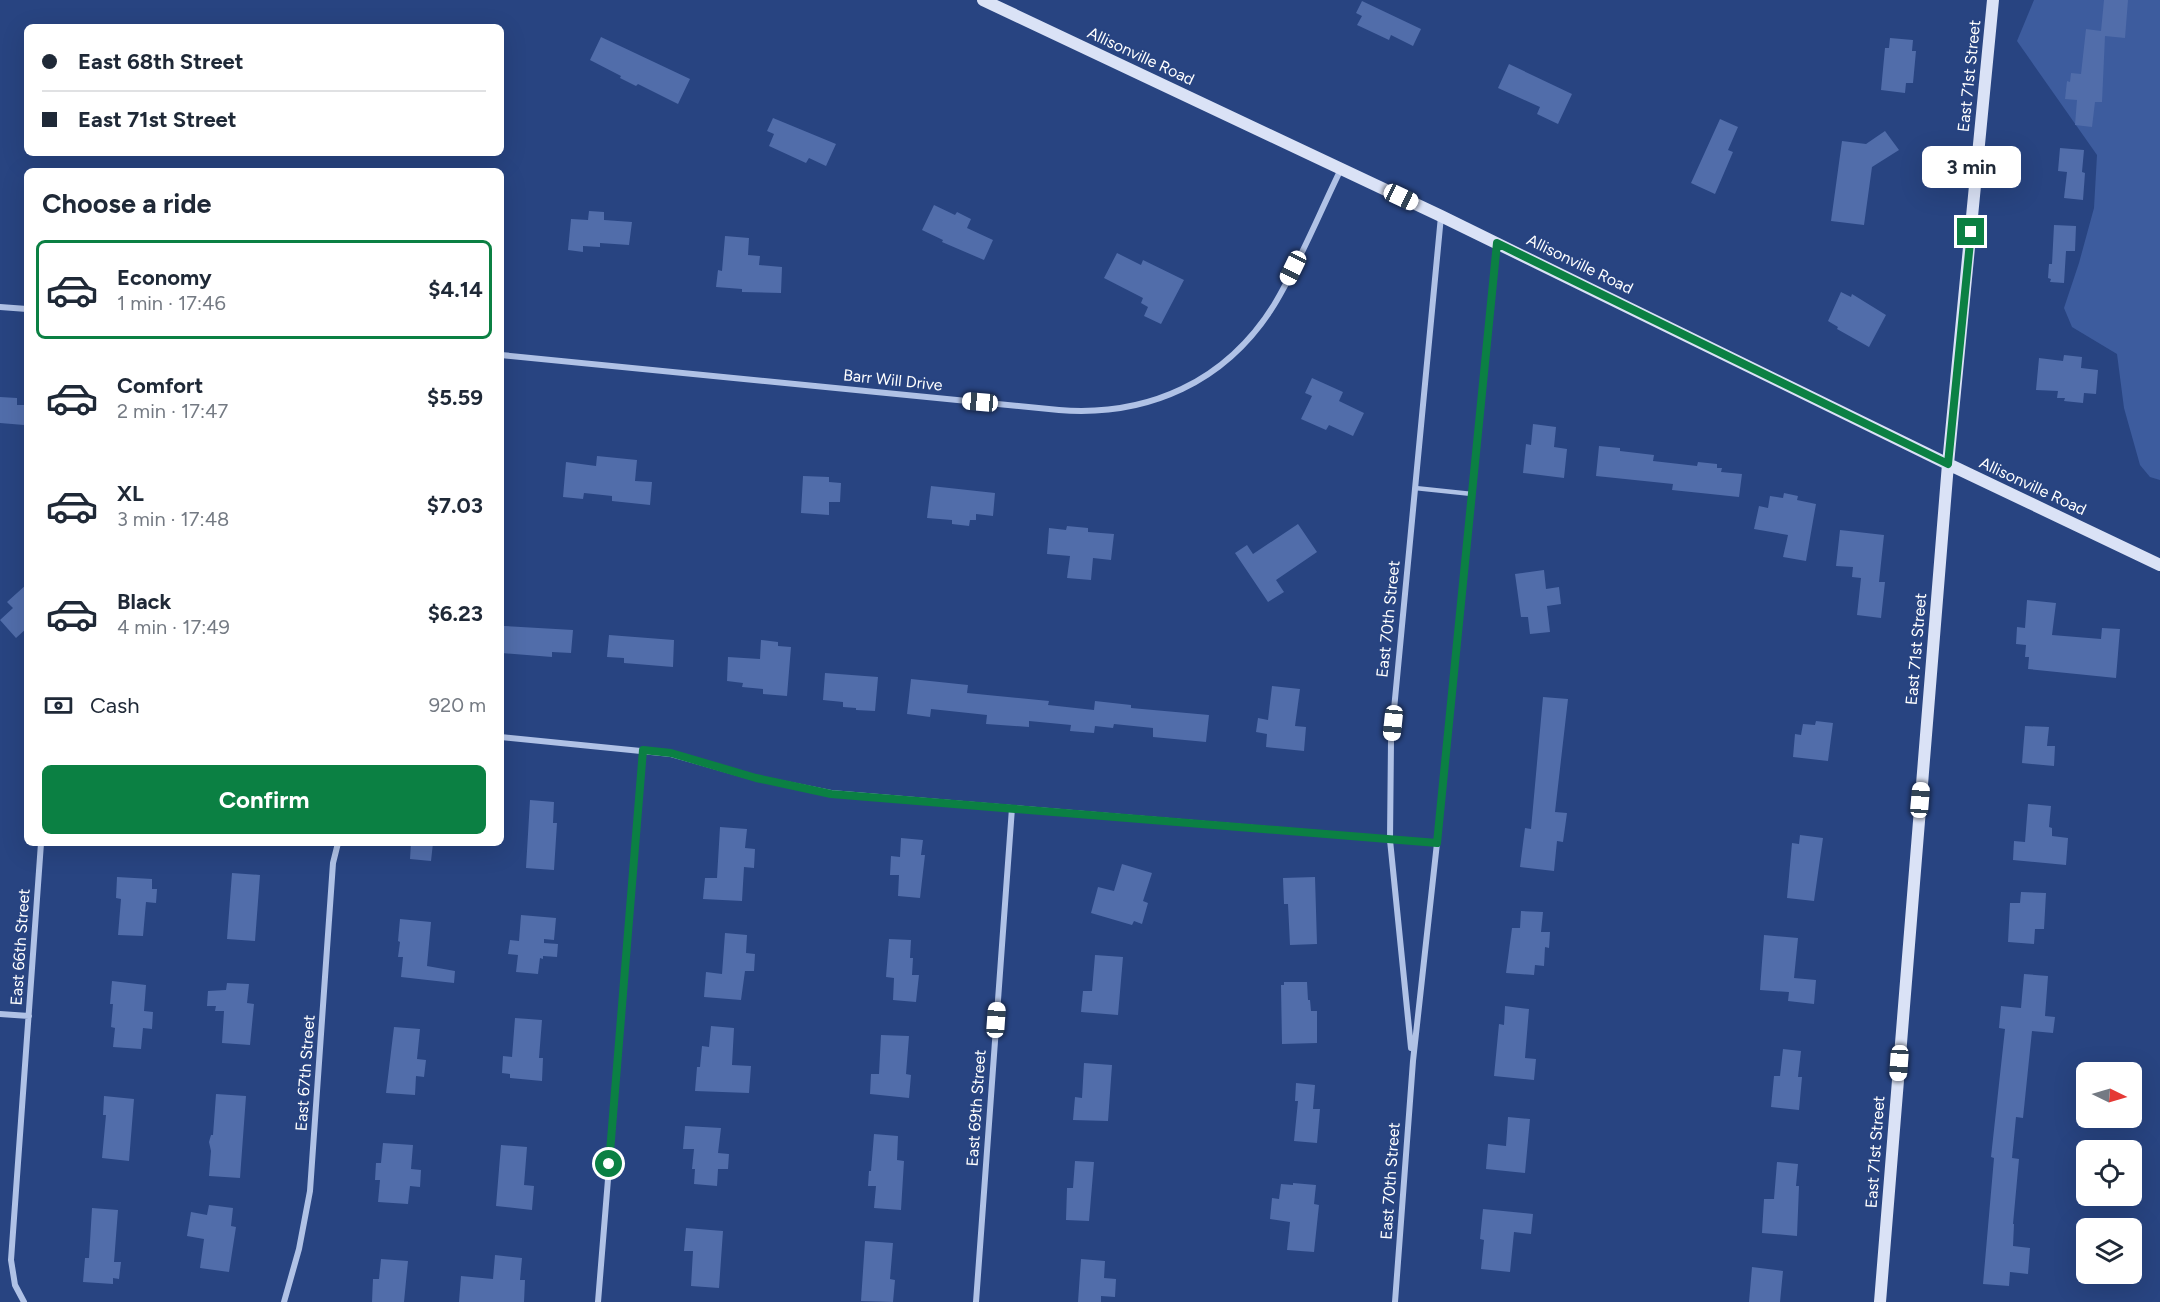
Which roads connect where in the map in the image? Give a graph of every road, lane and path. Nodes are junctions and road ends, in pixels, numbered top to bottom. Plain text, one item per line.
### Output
1 (983, 0) edge
2 (1993, 0) edge
3 (1341, 169) junction
4 (1441, 216) junction
5 (1497, 243) junction
6 (0, 307) edge
7 (24, 309) edge
8 (504, 355) edge
9 (1948, 464) junction
10 (1415, 488) junction
11 (1472, 494) junction
12 (2160, 565) edge
13 (504, 737) edge
14 (643, 750) junction
15 (1012, 808) junction
16 (1390, 840) junction
17 (1437, 843) junction
18 (42, 846) edge
19 (337, 846) edge
20 (0, 1014) edge
21 (29, 1016) junction
22 (1413, 1061) junction
23 (24, 1302) edge
24 (284, 1302) edge
25 (598, 1302) edge
26 (976, 1302) edge
27 (1395, 1302) edge
28 (1880, 1302) edge

1 - 3 main road, Allisonville Road
2 - 9 main road, East 71st Street
3 - 4 main road, Allisonville Road
3 - 8 street, Barr Will Drive
4 - 5 main road, Allisonville Road
4 - 10 street, East 70th Street
5 - 9 main road, Allisonville Road
5 - 11 street, East 70th Street
6 - 7 street
9 - 12 main road, Allisonville Road
9 - 28 main road, East 71st Street
10 - 11 lane
10 - 16 street, East 70th Street
11 - 17 street, East 70th Street
13 - 14 street
14 - 15 street
14 - 25 street
15 - 16 street
15 - 26 street, East 69th Street
16 - 17 street
16 - 22 street, East 70th Street
17 - 22 street, East 70th Street
18 - 21 street, East 66th Street
19 - 24 street, East 67th Street
20 - 21 street
21 - 23 street, East 66th Street
22 - 27 street, East 70th Street

